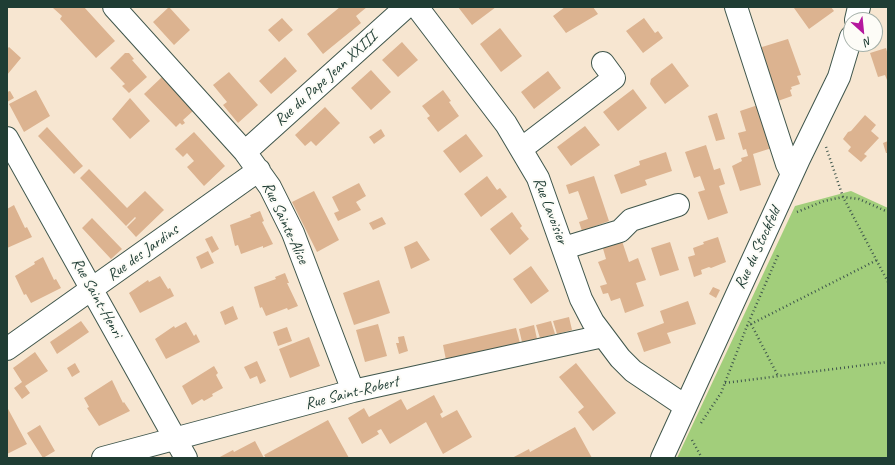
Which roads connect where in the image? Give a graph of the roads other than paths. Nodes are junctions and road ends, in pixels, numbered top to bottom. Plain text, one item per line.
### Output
1 (114, 7) edge
2 (406, 7) edge
3 (417, 7) edge
4 (736, 7) edge
5 (846, 52) edge
6 (603, 63) dead end
7 (7, 138) edge
8 (522, 149) junction
9 (245, 152) junction
10 (259, 170) junction
11 (792, 174) junction
12 (678, 205) dead end
13 (564, 248) junction
14 (93, 289) junction
15 (603, 336) junction
16 (7, 349) edge
17 (353, 391) junction
18 (685, 406) junction
19 (175, 438) junction
20 (103, 458) edge
21 (186, 458) edge
22 (662, 458) edge

1 - 9 street, Rue Sainte-Alice
2 - 9 street, Rue du Pape Jean XXIII
3 - 8 street, Rue Lavoisier
4 - 11 street
5 - 11 street, Rue du Stockfeld
6 - 8 street
7 - 14 street, Rue Saint-Henri
8 - 13 street, Rue Lavoisier
9 - 10 street, Rue Sainte-Alice
10 - 14 street, Rue des Jardins
10 - 17 street, Rue Sainte-Alice
11 - 18 street, Rue du Stockfeld
12 - 13 street
13 - 15 street, Rue Lavoisier
14 - 16 street, Rue des Jardins
14 - 19 street, Rue Saint-Henri
15 - 17 street, Rue Saint-Robert
15 - 18 street, Rue Lavoisier
17 - 19 street, Rue Saint-Robert
18 - 22 street, Rue du Stockfeld
19 - 20 street, Rue Saint-Robert
19 - 21 street, Rue Saint-Henri

